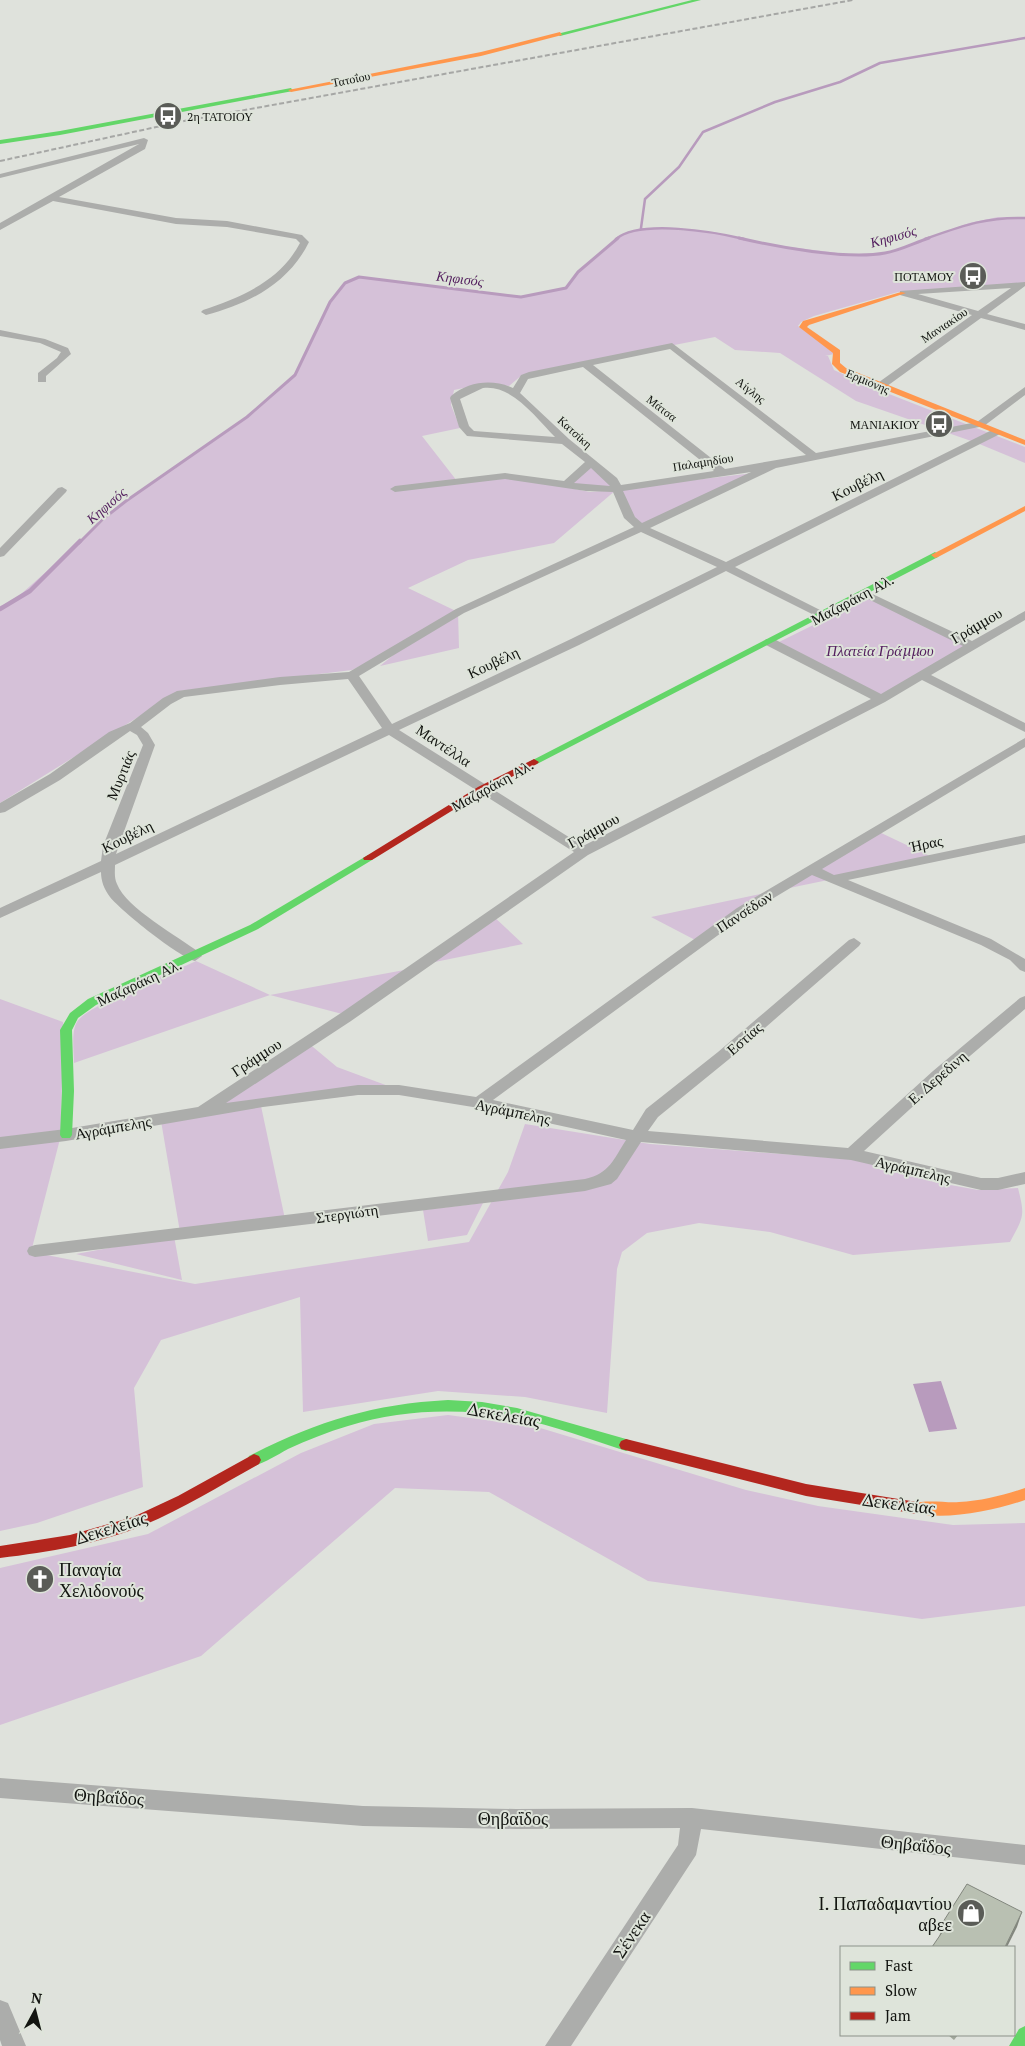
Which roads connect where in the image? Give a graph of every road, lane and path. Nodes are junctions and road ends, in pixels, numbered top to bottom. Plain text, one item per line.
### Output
1 (698, 0) edge
2 (0, 142) edge
3 (0, 176) edge
4 (51, 198) junction
5 (1, 225) edge
6 (1024, 284) edge
7 (903, 293) junction
8 (206, 312) dead end
9 (981, 315) junction
10 (1025, 327) edge
11 (0, 333) edge
12 (586, 364) junction
13 (42, 380) dead end
14 (879, 386) junction
15 (1025, 390) edge
16 (515, 393) junction
17 (980, 424) junction
18 (943, 432) junction
19 (996, 432) junction
20 (565, 441) junction
21 (977, 443) junction
22 (1025, 443) edge
23 (813, 456) junction
24 (591, 462) junction
25 (773, 465) junction
26 (722, 472) junction
27 (566, 485) junction
28 (395, 489) dead end
29 (62, 490) dead end
30 (617, 490) junction
31 (1025, 508) edge
32 (641, 528) junction
33 (0, 554) edge
34 (725, 566) junction
35 (864, 593) junction
36 (822, 615) junction
37 (1025, 616) edge
38 (770, 642) junction
39 (972, 646) junction
40 (352, 675) junction
41 (922, 675) junction
42 (881, 699) junction
43 (133, 727) junction
44 (389, 728) junction
45 (1025, 728) edge
46 (1025, 742) edge
47 (480, 789) junction
48 (0, 809) edge
49 (1021, 842) edge
50 (583, 852) junction
51 (108, 863) junction
52 (811, 870) junction
53 (834, 879) junction
54 (0, 914) edge
55 (854, 943) dead end
56 (1025, 946) edge
57 (1010, 954) junction
58 (196, 956) junction
59 (1025, 967) edge
60 (1025, 1001) edge
61 (479, 1103) junction
62 (200, 1113) junction
63 (66, 1135) junction
64 (636, 1136) junction
65 (0, 1143) edge
66 (851, 1154) junction
67 (1025, 1178) edge
68 (35, 1251) dead end
69 (1025, 1494) edge
70 (0, 1552) edge
71 (0, 1788) edge
72 (692, 1818) junction
73 (1025, 1855) edge
74 (0, 2011) edge
75 (1025, 2035) edge
76 (14, 2046) edge
77 (557, 2046) edge
78 (1018, 2046) edge

1 - 2 street, Τατοΐου
3 - 4 street
4 - 5 street
4 - 8 street
6 - 7 street
6 - 9 street, Μανιακίου
7 - 9 street
7 - 14 street, Ερμιόνης
9 - 10 street
9 - 14 street, Μανιακίου
11 - 13 street
12 - 16 street
12 - 23 street, Αίγλης
12 - 26 street, Μάτσα
14 - 17 street, Ερμιόνης
15 - 17 street, Παλαμηδίου
16 - 20 street, Κατσίκη
16 - 20 street
17 - 18 street, Παλαμηδίου
17 - 19 street, Ερμιόνης
18 - 21 street
18 - 23 street, Παλαμηδίου
19 - 21 street, Κουβέλη
19 - 22 street, Ερμιόνης
20 - 24 street, Κατσίκη
21 - 34 street, Κουβέλη
23 - 25 street, Παλαμηδίου
24 - 27 street
24 - 30 street, Κατσίκη
25 - 26 street, Παλαμηδίου
25 - 32 street
26 - 30 street, Παλαμηδίου
27 - 28 street, Παλαμηδίου
27 - 30 street, Παλαμηδίου
29 - 33 street
30 - 32 street
31 - 35 street, Μαζαράκη Αλ.
32 - 34 street
32 - 40 street
34 - 36 street
34 - 44 street, Κουβέλη
35 - 36 street, Μαζαράκη Αλ.
35 - 39 street
36 - 38 street, Μαζαράκη Αλ.
37 - 39 street, Γράμμου
38 - 42 street
38 - 47 street, Μαζαράκη Αλ.
39 - 41 street, Γράμμου
40 - 43 street
40 - 44 street, Μαντέλλα
41 - 42 street, Γράμμου
41 - 45 street
42 - 50 street, Γράμμου
43 - 48 street, Μυρτιάς
43 - 51 street, Μυρτιάς
44 - 47 street, Μαντέλλα
44 - 51 street, Κουβέλη
46 - 52 street, Πανσέδων
47 - 50 street, Μαντέλλα
47 - 58 street, Μαζαράκη Αλ.
49 - 53 street, Ήρας
50 - 62 street, Γράμμου
51 - 54 street, Κουβέλη
51 - 58 street, Μυρτιάς
52 - 53 street
52 - 61 street, Πανσέδων
53 - 57 street
55 - 64 street, Εστίας
56 - 57 street
57 - 59 street
58 - 63 street, Μαζαράκη Αλ.
60 - 66 street, Ε. Δερεδινη
61 - 62 street, Αγράμπελης
61 - 64 street, Αγράμπελης
62 - 63 street, Αγράμπελης
63 - 65 street, Αγράμπελης
64 - 66 street, Αγράμπελης
64 - 68 street, Στεργιώτη
66 - 67 street, Αγράμπελης
69 - 70 street, Δεκελείας
71 - 72 street, Θηβαΐδος
72 - 73 street, Θηβαΐδος
72 - 77 street, Σένεκα
74 - 76 street
75 - 78 street

